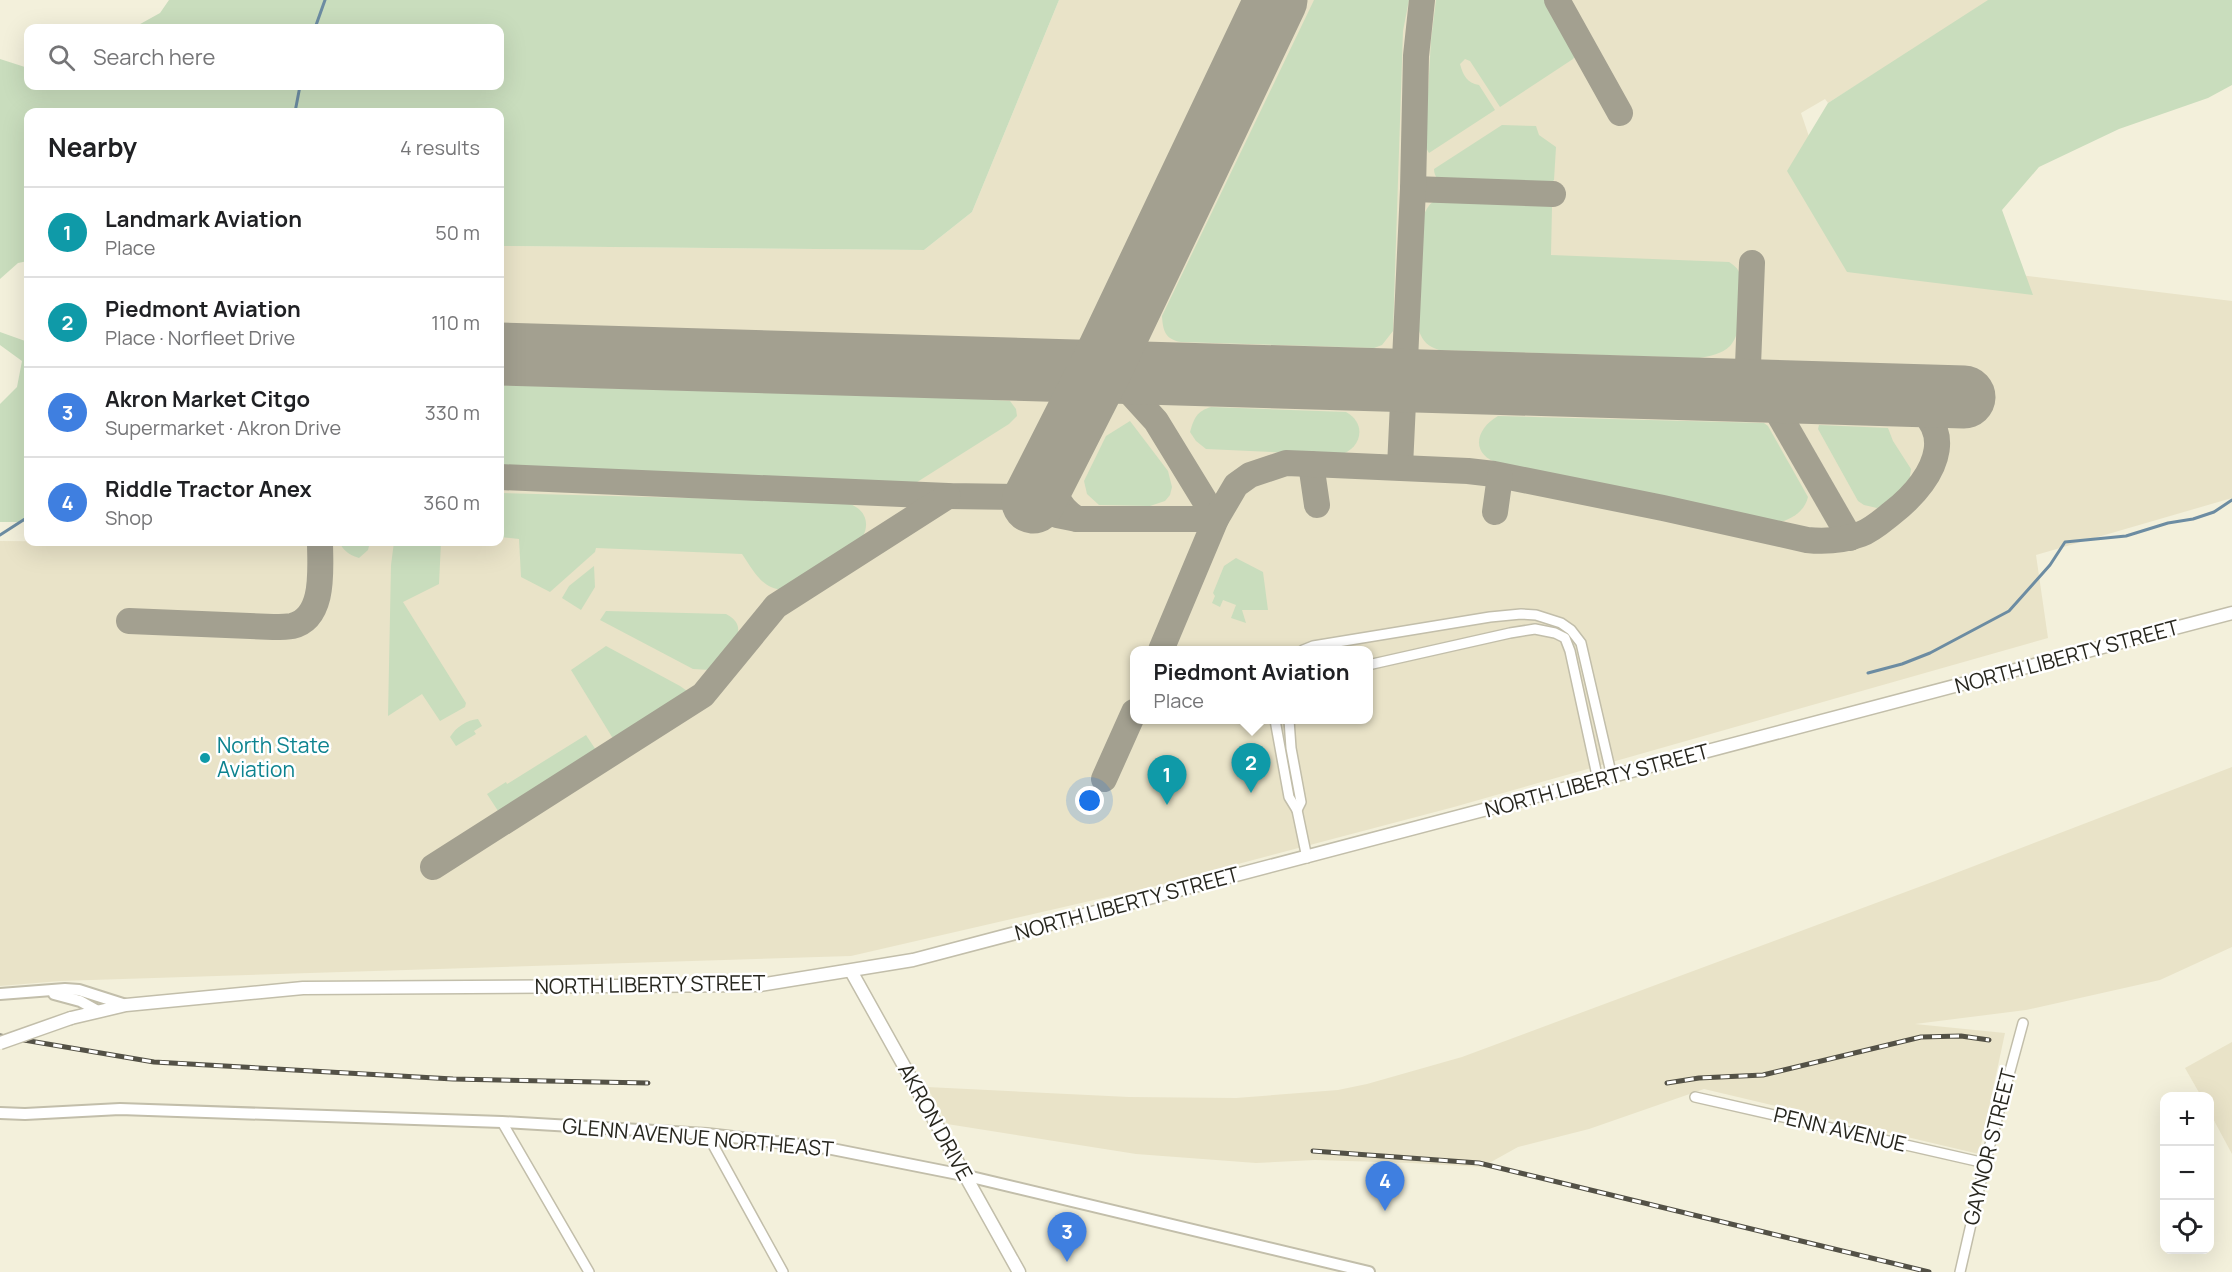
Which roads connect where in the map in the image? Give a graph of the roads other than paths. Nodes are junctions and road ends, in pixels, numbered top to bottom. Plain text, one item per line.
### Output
1 (2232, 613) edge
2 (1313, 646) edge
3 (1582, 648) junction
4 (1570, 651) junction
5 (1373, 664) edge
6 (1599, 723) junction
7 (1276, 724) edge
8 (1289, 724) edge
9 (1587, 727) junction
10 (1612, 777) junction
11 (1598, 780) junction
12 (1297, 810) junction
13 (1306, 858) junction
14 (851, 971) junction
15 (43, 991) junction
16 (0, 994) edge
17 (126, 1005) junction
18 (98, 1011) junction
19 (2022, 1023) dead end
20 (0, 1043) edge
21 (1695, 1097) dead end
22 (0, 1113) edge
23 (502, 1122) junction
24 (707, 1134) junction
25 (1985, 1163) junction
26 (963, 1175) junction
27 (589, 1272) edge
28 (783, 1272) edge
29 (1019, 1272) edge
30 (1370, 1272) edge
31 (1960, 1272) edge

1 - 10 main road, NORTH LIBERTY STREET
2 - 3 street
3 - 4 street
3 - 6 street
4 - 5 street
4 - 9 street
6 - 9 street
6 - 10 street
7 - 12 street
8 - 12 street
9 - 11 street
10 - 11 main road, NORTH LIBERTY STREET
11 - 13 main road, NORTH LIBERTY STREET
12 - 13 street
13 - 14 main road, NORTH LIBERTY STREET
14 - 17 main road, NORTH LIBERTY STREET
14 - 26 main road, AKRON DRIVE
15 - 16 street
15 - 17 street
15 - 18 street
17 - 18 main road, NORTH LIBERTY STREET
18 - 20 main road, NORTH LIBERTY STREET, bridge
19 - 25 street, GAYNOR STREET
21 - 25 street, PENN AVENUE
22 - 23 street, GLENN AVENUE NORTHEAST
23 - 24 street, GLENN AVENUE NORTHEAST
23 - 27 street
24 - 26 street, GLENN AVENUE NORTHEAST
24 - 28 street
25 - 31 street, GAYNOR STREET
26 - 29 main road, AKRON DRIVE
26 - 30 street, GLENN AVENUE NORTHEAST

